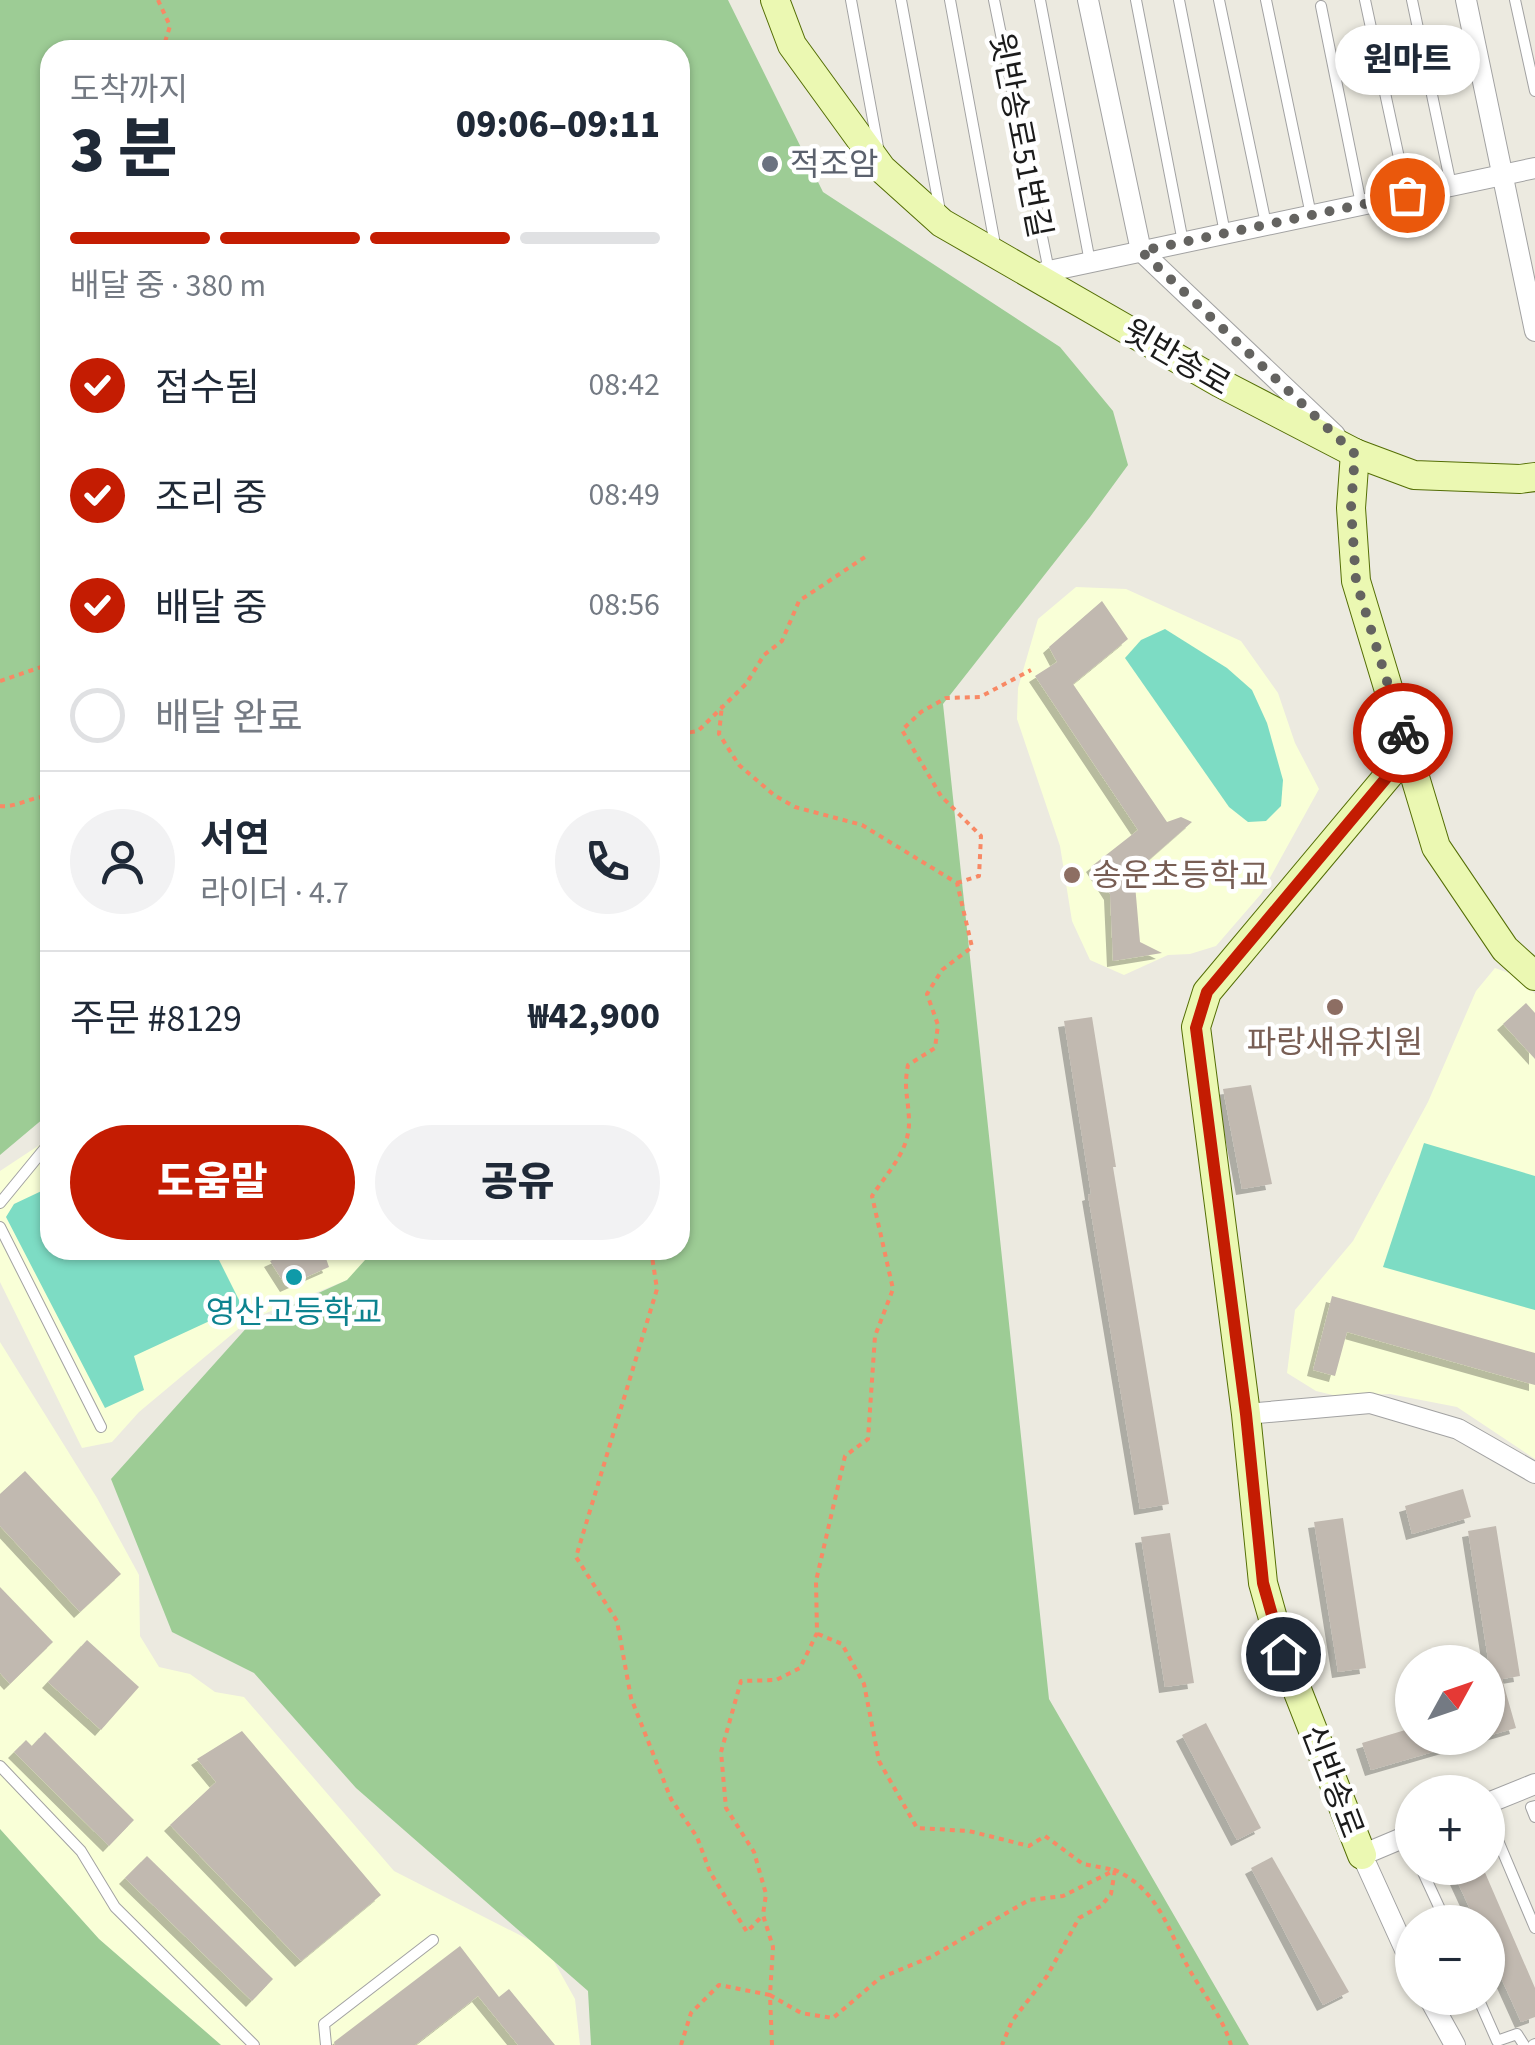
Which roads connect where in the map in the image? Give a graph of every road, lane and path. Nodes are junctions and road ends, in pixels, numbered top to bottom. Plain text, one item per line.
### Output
1 (158, 0) edge
2 (775, 0) edge
3 (851, 0) edge
4 (901, 0) edge
5 (950, 0) edge
6 (994, 0) edge
7 (1040, 0) edge
8 (1088, 0) edge
9 (1136, 0) edge
10 (1179, 0) edge
11 (1219, 0) edge
12 (1266, 0) edge
13 (1365, 0) edge
14 (1412, 0) edge
15 (1466, 0) edge
16 (1515, 0) edge
17 (1321, 6) dead end
18 (166, 40) edge
19 (1535, 91) edge
20 (1535, 168) edge
21 (882, 169) junction
22 (1503, 174) junction
23 (1452, 185) junction
24 (1407, 195) junction
25 (1362, 204) junction
26 (1311, 215) junction
27 (942, 223) junction
28 (1266, 224) junction
29 (1226, 233) junction
30 (1182, 242) junction
31 (1141, 251) junction
32 (997, 255) junction
33 (1090, 262) junction
34 (1042, 272) junction
35 (1535, 331) edge
36 (1355, 454) junction
37 (1535, 477) edge
38 (865, 556) dead end
39 (40, 667) edge
40 (1031, 670) dead end
41 (0, 681) edge
42 (722, 705) junction
43 (690, 732) edge
44 (1408, 752) junction
45 (40, 796) edge
46 (0, 806) edge
47 (957, 882) junction
48 (1535, 976) edge
49 (40, 1154) edge
50 (0, 1203) edge
51 (0, 1227) edge
52 (653, 1260) edge
53 (1246, 1414) junction
54 (102, 1428) dead end
55 (1535, 1474) edge
56 (817, 1633) junction
57 (0, 1766) edge
58 (1535, 1784) edge
59 (1505, 1796) edge
60 (1535, 1806) edge
61 (1535, 1817) edge
62 (1395, 1845) edge
63 (1362, 1856) junction
64 (1505, 1857) edge
65 (1115, 1870) junction
66 (763, 1915) junction
67 (1395, 1927) edge
68 (1535, 1928) edge
69 (433, 1940) dead end
70 (770, 1995) junction
71 (1438, 2015) edge
72 (1486, 2015) edge
73 (254, 2045) edge
74 (326, 2045) edge
75 (681, 2045) edge
76 (772, 2045) edge
77 (1002, 2045) edge
78 (1231, 2045) edge
79 (1454, 2045) edge
80 (1524, 2045) edge

1 - 18 path
2 - 21 main road, 윗반송로
3 - 21 lane
4 - 27 lane
5 - 32 lane
6 - 34 lane, 윗반송로51번길
7 - 33 lane, 윗반송로51번길
8 - 31 street
9 - 30 lane
10 - 29 lane
11 - 28 lane
12 - 26 lane
13 - 24 lane
14 - 23 lane
15 - 22 street
16 - 19 lane
17 - 25 lane
20 - 22 street, 윗반송로51번길
21 - 27 main road, 윗반송로
22 - 23 street, 윗반송로51번길
22 - 35 street
23 - 24 street, 윗반송로51번길
24 - 25 street, 윗반송로51번길
25 - 26 street, 윗반송로51번길
26 - 28 street, 윗반송로51번길
27 - 32 main road, 윗반송로
28 - 29 street, 윗반송로51번길
29 - 30 street, 윗반송로51번길
30 - 31 street, 윗반송로51번길
31 - 33 street, 윗반송로51번길
31 - 36 street
32 - 34 main road, 윗반송로
33 - 34 street, 윗반송로51번길
34 - 36 main road, 윗반송로
36 - 37 main road, 윗반송로
36 - 44 main road
38 - 42 path
39 - 41 path
40 - 47 path
42 - 43 path
42 - 47 path
44 - 48 main road
44 - 53 main road, 신반송로
45 - 46 path
47 - 56 path
49 - 50 lane
51 - 54 lane
52 - 66 path
53 - 55 street
53 - 63 main road, 신반송로
56 - 65 path
56 - 66 path
57 - 73 lane
58 - 59 street
60 - 61 lane
62 - 63 street
63 - 67 street, 신반송로
64 - 68 lane
65 - 70 path
65 - 77 path
65 - 78 path
66 - 70 path
69 - 74 lane
70 - 75 path
70 - 76 path
71 - 79 street
72 - 80 lane

